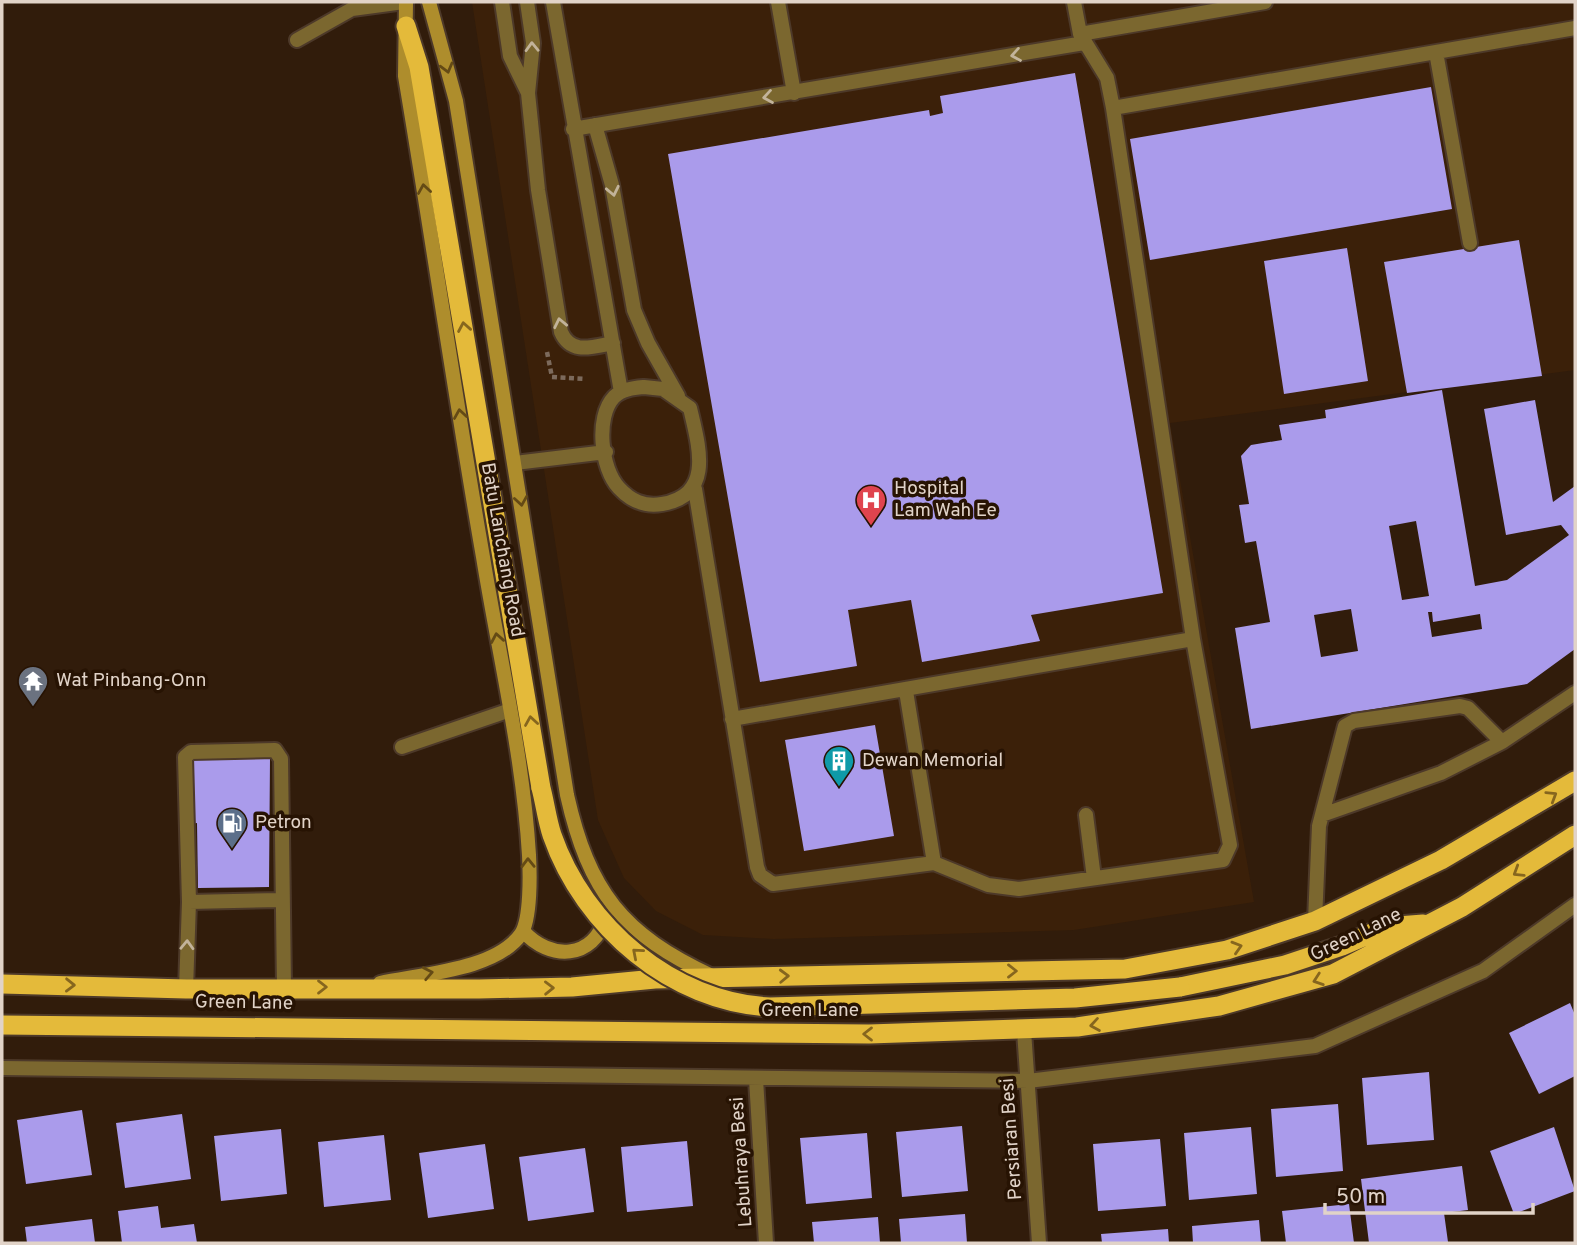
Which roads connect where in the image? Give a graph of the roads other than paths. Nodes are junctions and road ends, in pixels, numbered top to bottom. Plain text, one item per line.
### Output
1 (405, 2) edge
2 (429, 2) edge
3 (502, 2) edge
4 (527, 2) edge
5 (553, 2) edge
6 (778, 2) edge
7 (1074, 2) edge
8 (1265, 2) edge
9 (406, 26) junction
10 (1575, 28) edge
11 (1082, 39) junction
12 (297, 40) dead end
13 (1436, 52) junction
14 (528, 93) junction
15 (794, 93) junction
16 (1113, 108) junction
17 (595, 125) junction
18 (573, 129) junction
19 (1470, 243) dead end
20 (612, 344) junction
21 (621, 392) junction
22 (679, 398) junction
23 (606, 452) junction
24 (515, 463) junction
25 (695, 489) junction
26 (1193, 639) junction
27 (906, 691) junction
28 (1575, 693) edge
29 (510, 710) junction
30 (732, 719) junction
31 (1502, 742) junction
32 (402, 747) dead end
33 (1575, 781) edge
34 (1322, 815) junction
35 (1086, 816) dead end
36 (1575, 835) edge
37 (934, 863) junction
38 (1094, 878) junction
39 (607, 896) junction
40 (281, 900) junction
41 (189, 902) junction
42 (1575, 905) edge
43 (1315, 921) junction
44 (1431, 923) junction
45 (523, 931) junction
46 (716, 978) junction
47 (2, 984) edge
48 (284, 987) junction
49 (361, 987) junction
50 (186, 989) junction
51 (2, 1026) edge
52 (1024, 1031) junction
53 (2, 1068) edge
54 (755, 1079) junction
55 (1028, 1081) junction
56 (766, 1243) edge
57 (1039, 1243) edge

1 - 9 main road, Batu Lanchang Road
1 - 12 street
2 -> 24 main road, Batu Lanchang Road
3 - 14 street
14 -> 4 street
5 - 18 street
6 - 15 street
7 - 11 street
8 - 11 street
29 -> 9 main road, Batu Lanchang Road
44 -> 9 highway, bridge
10 - 13 street
11 -> 15 street
11 - 16 street
13 - 16 street
13 - 19 street
20 -> 14 street
15 -> 17 street
16 - 26 street
17 - 18 street
17 -> 22 street
18 - 20 street
20 - 21 street
21 - 22 street
21 - 23 street
22 - 25 street
23 - 24 street
23 - 25 street
24 -> 39 main road, Batu Lanchang Road
25 - 30 street
26 - 27 street
26 - 38 street
27 - 30 street
27 - 37 street
28 - 31 street
29 - 32 street
45 -> 29 main road, Batu Lanchang Road
30 - 37 street
31 - 34 street
31 - 34 street
43 -> 33 highway, Green Lane
34 - 43 street
35 - 38 street
36 -> 44 highway, Green Lane
37 - 38 street
39 - 45 main road
39 - 46 main road, Batu Lanchang Road
40 - 41 street
40 - 41 street
40 - 48 street
50 -> 41 street
42 - 55 street
46 -> 43 highway, Green Lane
44 -> 52 highway, Green Lane
49 -> 45 main road
49 -> 46 highway, Green Lane
47 -> 50 highway, Green Lane
48 -> 49 highway, Green Lane
48 - 50 highway, Green Lane
52 -> 51 highway, Green Lane
52 - 55 street, Persiaran Besi
53 - 54 street
54 - 55 street
54 - 56 street, Lebuhraya Besi
55 - 57 street, Persiaran Besi

